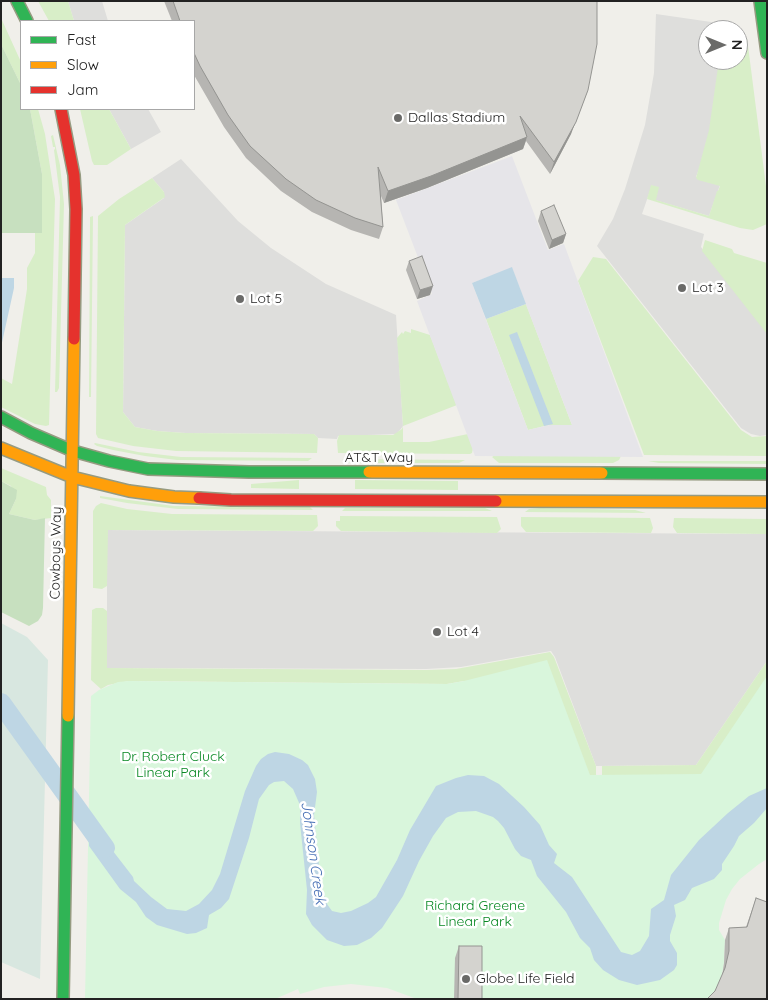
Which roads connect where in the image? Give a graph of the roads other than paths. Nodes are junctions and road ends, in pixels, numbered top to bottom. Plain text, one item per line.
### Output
1 (17, 1) edge
2 (760, 1) edge
3 (764, 15) edge
4 (26, 20) edge
5 (767, 53) edge
6 (61, 110) edge
7 (1, 417) edge
8 (1, 448) edge
9 (72, 451) junction
10 (767, 474) edge
11 (72, 477) junction
12 (767, 502) edge
13 (63, 999) edge

1 - 4 main road
2 - 3 main road
3 - 5 main road
6 - 9 main road, Cowboys Way
7 - 9 main road, AT&T Way
8 - 11 main road
9 - 10 main road, AT&T Way
9 - 11 main road, Cowboys Way
11 - 12 main road
11 - 13 main road, Cowboys Way

